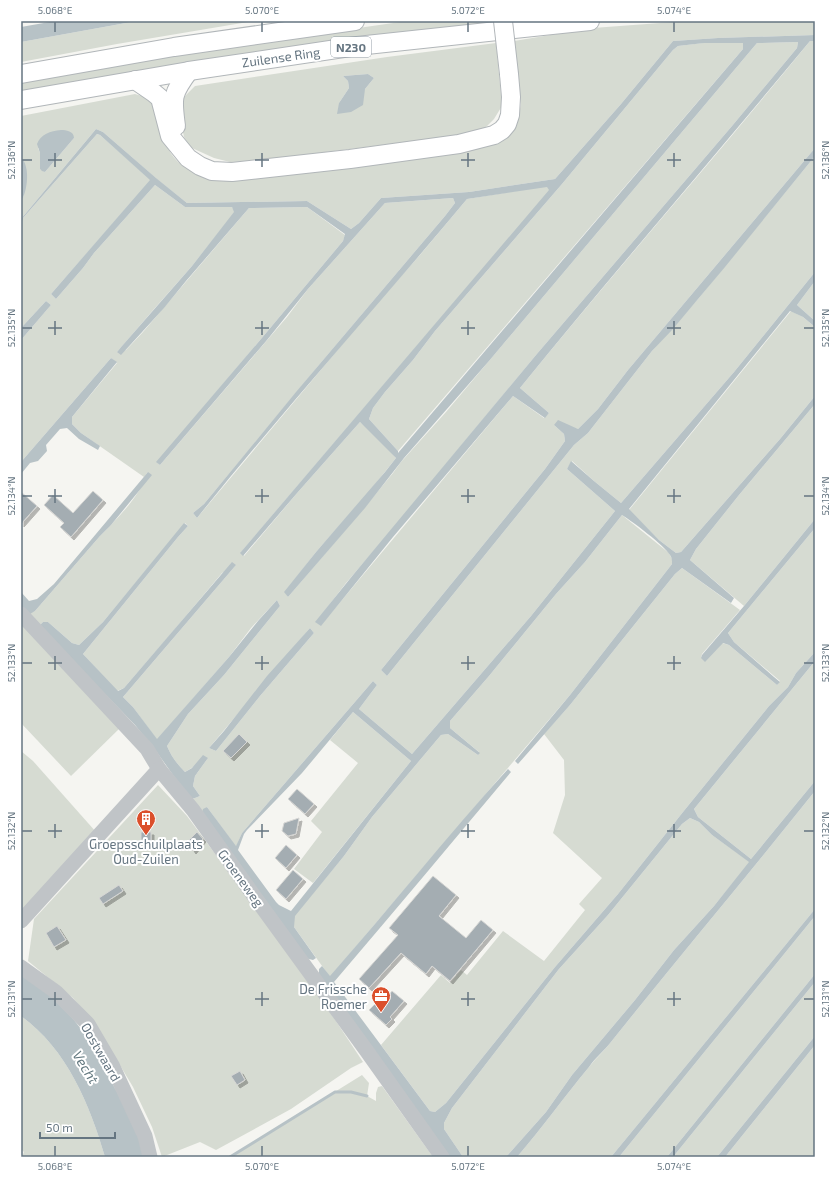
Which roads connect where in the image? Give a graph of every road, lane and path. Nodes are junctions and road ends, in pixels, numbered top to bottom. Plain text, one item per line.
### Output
1 (355, 21) edge
2 (503, 21) edge
3 (590, 21) edge
4 (189, 71) junction
5 (21, 74) edge
6 (135, 80) junction
7 (21, 100) edge
8 (181, 150) junction
9 (21, 614) edge
10 (159, 769) junction
11 (21, 921) edge
12 (21, 967) edge
13 (150, 1157) edge
14 (442, 1157) edge

1 - 5 main road, Zuilense Ring / N230
2 - 8 main road, bridge
3 - 4 main road, Zuilense Ring / N230
4 - 6 main road, Zuilense Ring / N230
4 - 8 main road
6 - 7 main road, Zuilense Ring / N230
6 - 8 main road
9 - 10 street, Groeneweg
10 - 11 street
10 - 14 street, Groeneweg
12 - 13 street, Oostwaard

